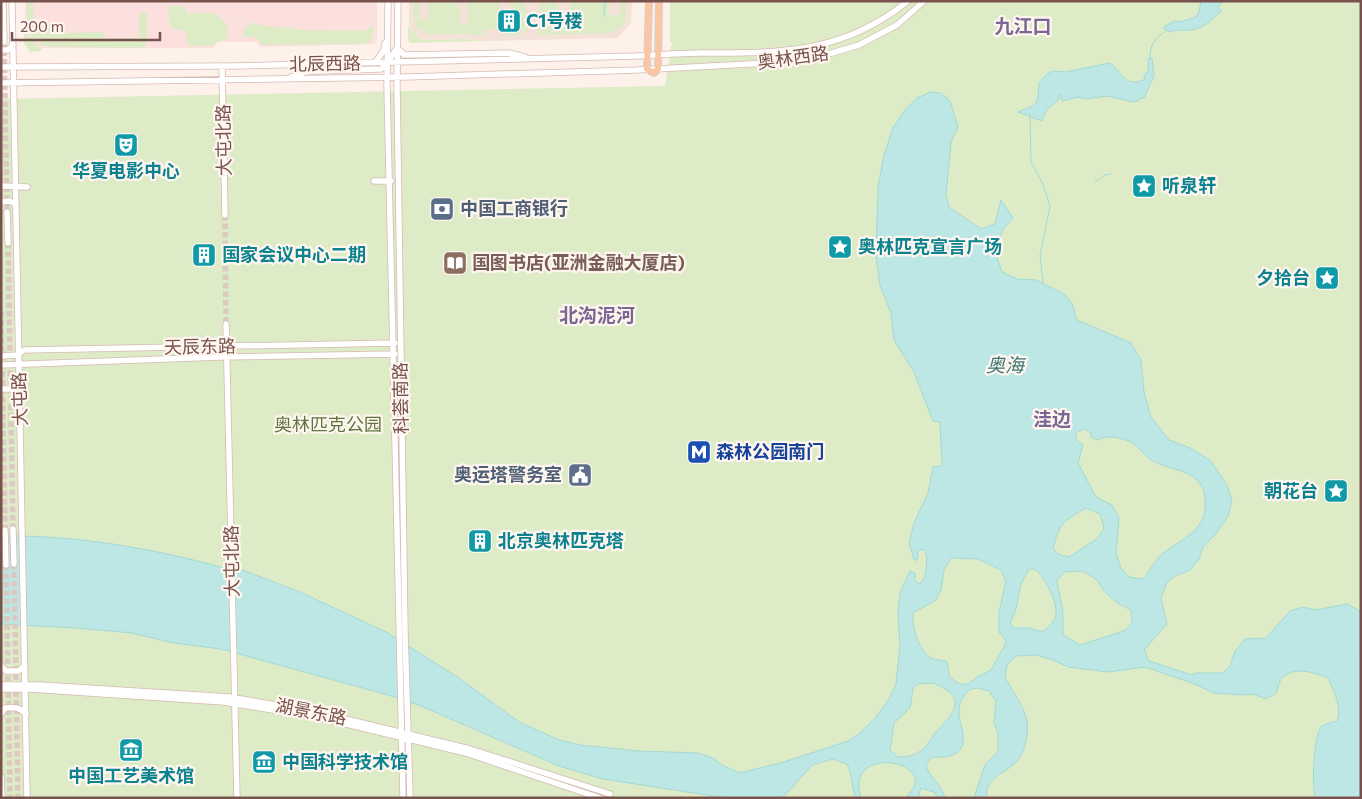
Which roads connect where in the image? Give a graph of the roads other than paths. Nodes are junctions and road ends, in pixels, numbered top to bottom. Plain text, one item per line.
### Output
1 (3, 1) edge
2 (12, 1) edge
3 (387, 1) edge
4 (398, 1) edge
5 (649, 1) edge
6 (660, 1) edge
7 (908, 1) edge
8 (924, 1) edge
9 (388, 28) junction
10 (398, 28) junction
11 (4, 42) dead end
12 (13, 45) junction
13 (397, 48) junction
14 (1, 50) edge
15 (648, 56) junction
16 (659, 56) junction
17 (532, 59) junction
18 (387, 62) junction
19 (397, 62) junction
20 (415, 62) junction
21 (375, 63) junction
22 (1, 66) edge
23 (13, 66) junction
24 (222, 66) junction
25 (647, 69) junction
26 (658, 69) junction
27 (387, 77) junction
28 (397, 77) junction
29 (287, 79) junction
30 (223, 80) junction
31 (1, 83) edge
32 (13, 83) junction
33 (387, 86) junction
34 (398, 177) junction
35 (374, 181) dead end
36 (390, 181) junction
37 (398, 184) junction
38 (15, 187) junction
39 (27, 187) dead end
40 (1, 188) edge
41 (1, 202) edge
42 (16, 204) junction
43 (7, 212) tunnel mouth
44 (225, 215) tunnel mouth
45 (8, 243) tunnel mouth
46 (226, 324) tunnel mouth
47 (396, 343) junction
48 (227, 347) junction
49 (396, 354) junction
50 (18, 355) junction
51 (1, 356) edge
52 (226, 358) junction
53 (19, 364) junction
54 (1, 365) edge
55 (1, 389) edge
56 (20, 394) junction
57 (13, 529) tunnel mouth
58 (5, 530) tunnel mouth
59 (14, 564) tunnel mouth
60 (6, 565) tunnel mouth
61 (1, 666) edge
62 (25, 666) junction
63 (1, 685) edge
64 (26, 687) junction
65 (1, 689) edge
66 (404, 700) junction
67 (235, 701) junction
68 (1, 714) edge
69 (26, 714) junction
70 (401, 734) junction
71 (408, 736) junction
72 (1, 776) edge
73 (592, 788) junction
74 (589, 794) junction
75 (610, 794) dead end
76 (2, 798) edge
77 (27, 798) edge
78 (237, 798) edge
79 (403, 798) edge
80 (410, 798) edge
81 (600, 798) edge

1 - 11 street
2 - 12 street, 大屯路
3 - 9 street, 科荟南路
3 - 21 street
4 - 10 street, 科荟南路
5 - 15 main road
6 - 16 main road
7 - 16 street, 奥林西路
8 - 26 street, 奥林西路
9 - 10 street
9 - 18 street, 科荟南路
10 - 13 street, 科荟南路
12 - 14 street
12 - 23 street, 大屯路
13 - 17 street
13 - 19 street, 科荟南路
13 - 29 street
15 - 16 street, 奥林西路
15 - 17 street, 北辰西路
15 - 25 main road
16 - 26 main road
17 - 20 street, 北辰西路
18 - 19 street, 北辰西路
18 - 21 street, 北辰西路
18 - 27 street, 科荟南路
19 - 20 street, 北辰西路
19 - 28 street, 科荟南路
20 - 33 street
21 - 24 street, 北辰西路
22 - 23 street, 北辰西路
23 - 24 street, 北辰西路
23 - 32 street, 大屯路
24 - 30 street, 大屯北路
25 - 26 main road
25 - 28 street, 北辰西路
27 - 28 street, 北辰西路
27 - 29 street, 北辰西路
27 - 33 street, 科荟南路
28 - 34 street, 科荟南路
29 - 30 street, 北辰西路
30 - 32 street, 北辰西路
30 - 44 street, 大屯北路
31 - 32 street, 北辰西路
32 - 38 street, 大屯路
33 - 36 street, 科荟南路
34 - 36 street
34 - 37 street, 科荟南路
35 - 36 street
36 - 37 street
36 - 47 street, 科荟南路
37 - 47 street, 科荟南路
38 - 39 street
38 - 40 street
38 - 42 street, 大屯路
41 - 42 street
42 - 50 street, 大屯路
43 - 45 street
46 - 48 street, 大屯北路
47 - 48 street, 天辰东路
47 - 49 street, 科荟南路
48 - 50 street, 天辰东路
48 - 52 street, 大屯北路
49 - 52 street, 天辰东路
49 - 66 street, 科荟南路
50 - 51 street, 天辰东路
50 - 53 street, 大屯路
52 - 53 street, 天辰东路
52 - 67 street, 大屯北路
53 - 54 street, 天辰东路
53 - 56 street, 大屯路
55 - 56 street
56 - 62 street, 大屯路
57 - 59 street
58 - 60 street
61 - 62 street
62 - 64 street, 大屯路
63 - 64 street, 湖景东路
64 - 65 street, 湖景东路
64 - 67 street, 湖景东路
64 - 69 street, 大屯路
66 - 70 street, 科荟南路
66 - 71 street, 科荟南路
67 - 70 street, 湖景东路
67 - 78 street, 大屯北路
68 - 69 street
69 - 77 street, 大屯路
70 - 71 street, 湖景东路
70 - 79 street, 科荟南路
71 - 73 street, 湖景东路
71 - 74 street, 湖景东路
71 - 80 street, 科荟南路
72 - 76 street
73 - 74 street
73 - 75 street, 湖景东路
74 - 81 street, 湖景东路

